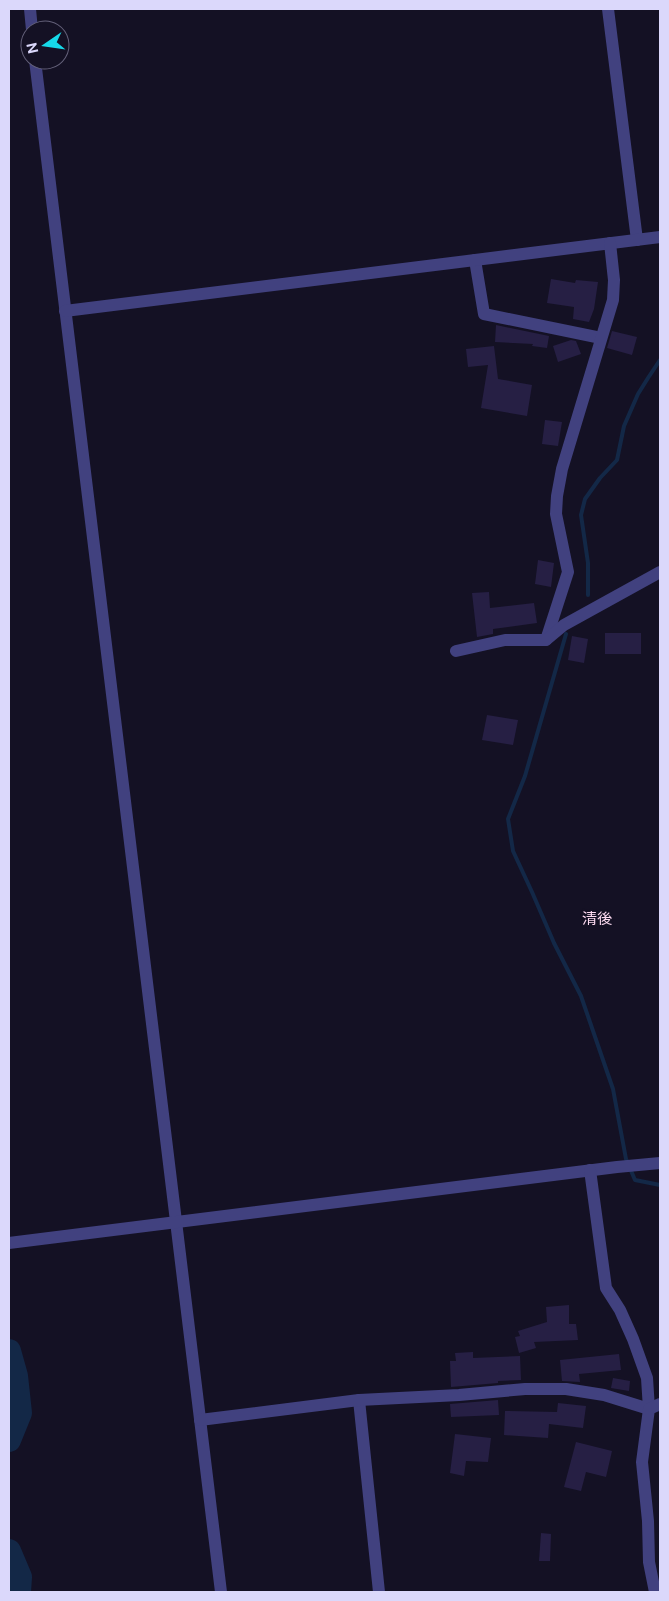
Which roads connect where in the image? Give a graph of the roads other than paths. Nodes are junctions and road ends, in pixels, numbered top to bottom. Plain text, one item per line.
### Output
1 (608, 9) edge
2 (36, 70) edge
3 (660, 237) edge
4 (637, 240) junction
5 (610, 243) junction
6 (475, 260) junction
7 (65, 311) junction
8 (601, 338) junction
9 (660, 572) edge
10 (546, 640) junction
11 (456, 651) dead end
12 (660, 1163) edge
13 (590, 1170) junction
14 (176, 1222) junction
15 (9, 1243) edge
16 (359, 1400) junction
17 (655, 1406) edge
18 (200, 1420) junction
19 (221, 1592) edge
20 (380, 1592) edge
21 (655, 1592) edge

1 - 4 street
2 - 7 street
3 - 4 street
4 - 5 street
5 - 6 street
5 - 8 street
6 - 7 street
6 - 8 street
7 - 14 street
8 - 10 street
9 - 10 street
10 - 11 street
12 - 13 street
13 - 14 street
13 - 17 street
14 - 15 street
14 - 18 street
16 - 17 street
16 - 18 street
16 - 20 street
17 - 21 street
18 - 19 street

